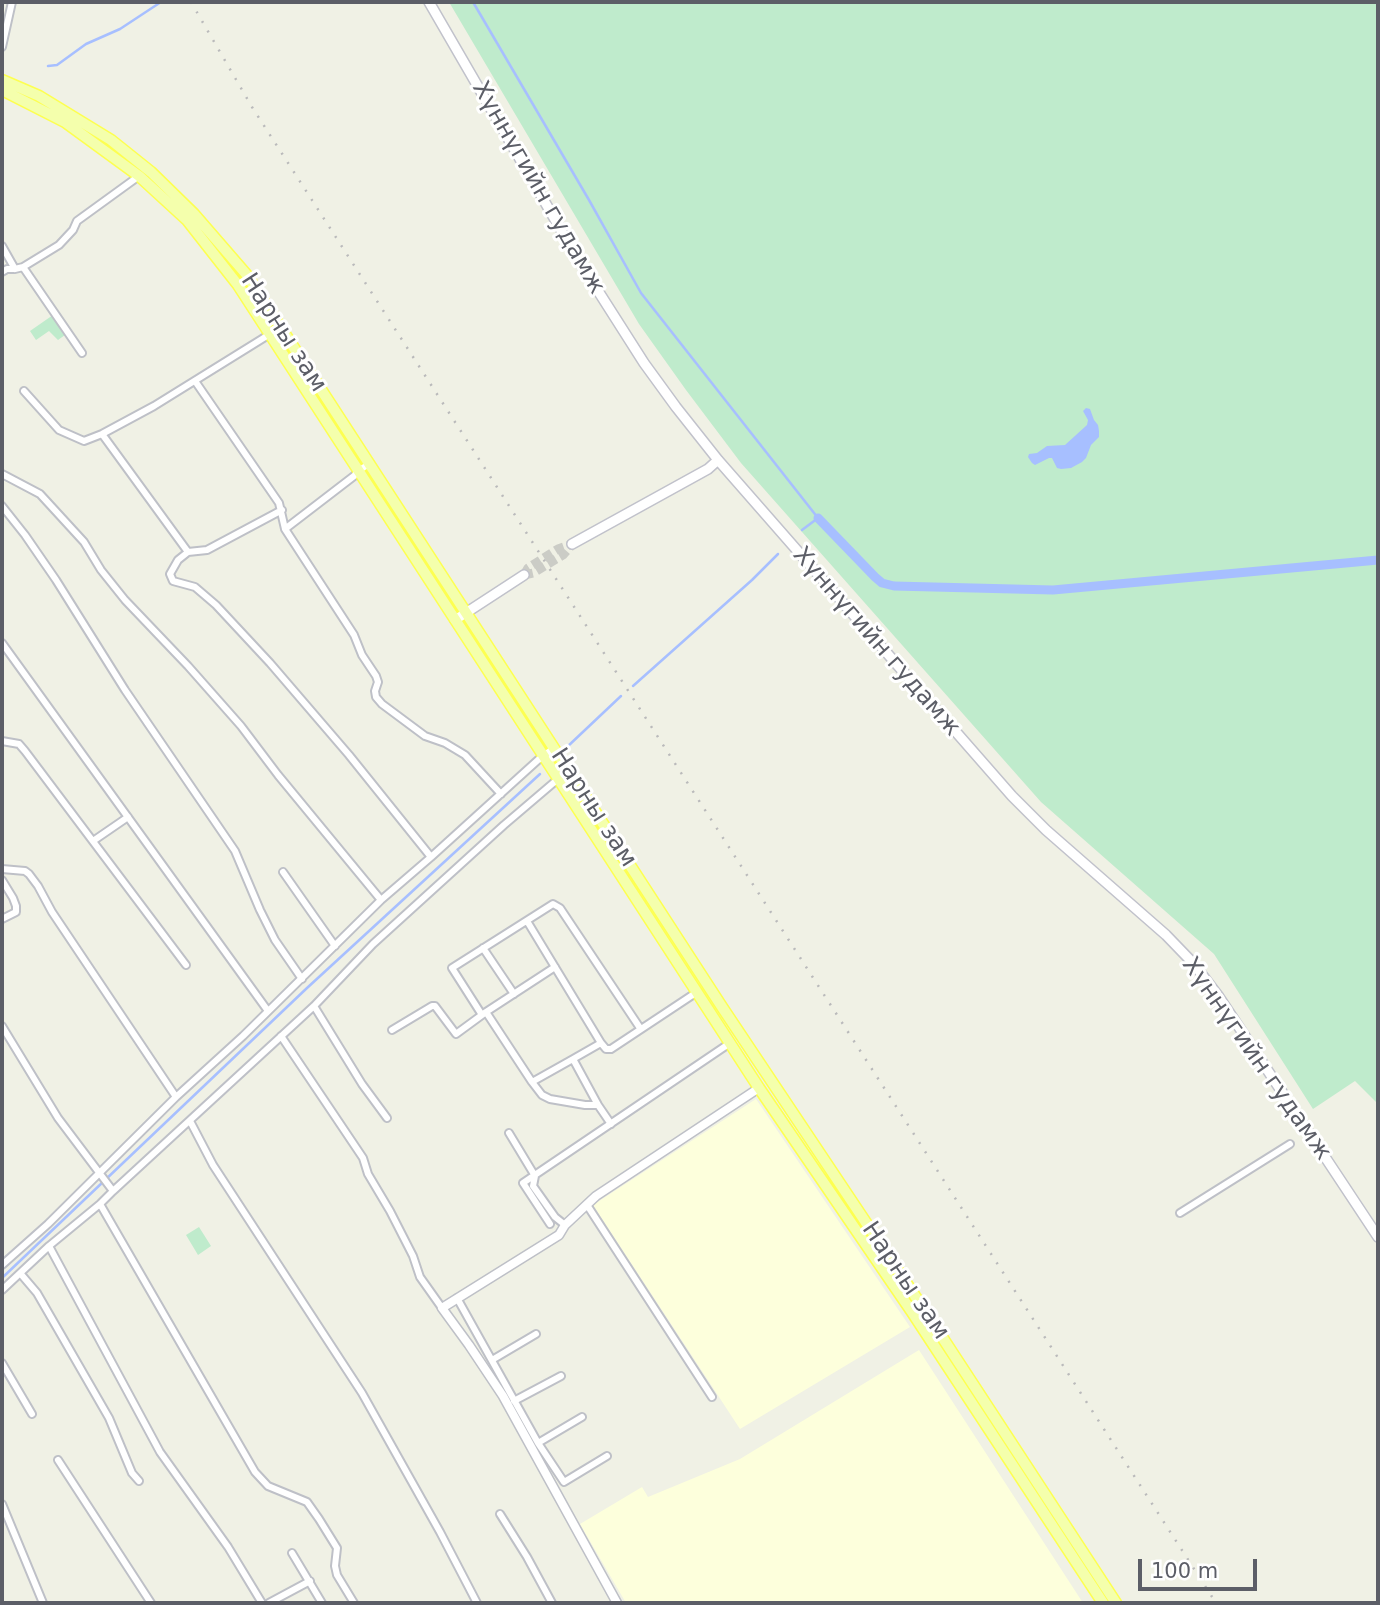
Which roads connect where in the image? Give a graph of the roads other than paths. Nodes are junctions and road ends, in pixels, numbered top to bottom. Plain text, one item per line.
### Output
1 (12, 2) edge
2 (429, 2) edge
3 (2, 47) edge
4 (2, 80) edge
5 (2, 90) edge
6 (139, 176) junction
7 (2, 246) edge
8 (23, 267) junction
9 (15, 270) junction
10 (2, 272) edge
11 (270, 334) junction
12 (82, 353) dead end
13 (195, 381) junction
14 (24, 391) dead end
15 (102, 434) junction
16 (718, 460) junction
17 (369, 464) junction
18 (359, 471) junction
19 (2, 474) edge
20 (2, 506) edge
21 (282, 510) junction
22 (285, 528) junction
23 (572, 544) tunnel mouth
24 (188, 552) junction
25 (524, 575) dead end
26 (466, 613) junction
27 (455, 620) junction
28 (2, 643) edge
29 (2, 741) edge
30 (554, 748) junction
31 (543, 757) junction
32 (558, 779) junction
33 (501, 794) junction
34 (128, 817) junction
35 (93, 841) junction
36 (431, 857) junction
37 (2, 869) edge
38 (283, 872) dead end
39 (2, 880) edge
40 (381, 900) junction
41 (2, 919) edge
42 (527, 920) junction
43 (334, 946) junction
44 (483, 948) junction
45 (186, 965) dead end
46 (555, 967) junction
47 (302, 979) junction
48 (696, 992) junction
49 (514, 994) junction
50 (314, 1006) junction
51 (268, 1012) junction
52 (484, 1014) junction
53 (2, 1026) edge
54 (640, 1028) junction
55 (392, 1030) dead end
56 (281, 1036) junction
57 (730, 1042) junction
58 (601, 1043) junction
59 (573, 1059) junction
60 (532, 1082) junction
61 (759, 1088) junction
62 (176, 1097) junction
63 (598, 1105) junction
64 (387, 1118) dead end
65 (190, 1121) junction
66 (611, 1124) junction
67 (509, 1133) dead end
68 (1290, 1144) dead end
69 (99, 1174) junction
70 (535, 1175) junction
71 (110, 1188) junction
72 (100, 1204) junction
73 (587, 1205) junction
74 (1180, 1213) dead end
75 (550, 1224) dead end
76 (565, 1225) junction
77 (1378, 1237) edge
78 (48, 1247) junction
79 (2, 1265) edge
80 (20, 1273) junction
81 (2, 1290) edge
82 (457, 1298) junction
83 (442, 1308) junction
84 (537, 1334) dead end
85 (492, 1360) junction
86 (2, 1363) edge
87 (561, 1376) dead end
88 (712, 1397) dead end
89 (514, 1401) junction
90 (32, 1414) dead end
91 (582, 1417) dead end
92 (538, 1443) junction
93 (607, 1457) dead end
94 (58, 1460) dead end
95 (139, 1481) dead end
96 (2, 1504) edge
97 (500, 1514) dead end
98 (292, 1552) dead end
99 (310, 1581) junction
100 (43, 1603) edge
101 (151, 1603) edge
102 (261, 1603) edge
103 (269, 1603) edge
104 (322, 1603) edge
105 (354, 1603) edge
106 (477, 1603) edge
107 (552, 1603) edge
108 (617, 1603) edge
109 (1103, 1603) edge
110 (1116, 1603) edge

1 - 3 street
2 - 16 main road, Хүннүгийн гудамж
4 - 17 main road, Нарны зам
5 - 6 main road, Нарны зам
6 - 8 street
6 - 11 main road, Нарны зам
7 - 9 street
8 - 9 street
8 - 12 street
9 - 10 street
11 - 13 street
11 - 18 main road, Нарны зам
13 - 15 street
13 - 21 street
14 - 15 street
15 - 24 street
16 - 23 main road
16 - 77 main road, Хүннүгийн гудамж
17 - 18 street
17 - 26 main road, Нарны зам
18 - 22 street
18 - 27 main road, Нарны зам
19 - 40 street
20 - 47 street
21 - 22 street
21 - 24 street
22 - 33 street
24 - 36 street
25 - 26 main road
26 - 27 main road
26 - 30 main road, Нарны зам
27 - 31 main road, Нарны зам
28 - 34 street
29 - 35 street
30 - 31 street
30 - 110 main road, Нарны зам
31 - 32 main road, Нарны зам
31 - 33 street
32 - 48 main road, Нарны зам
32 - 50 street
33 - 36 street
34 - 35 street
34 - 51 street
35 - 45 street
36 - 40 street
37 - 62 street
38 - 43 street
39 - 41 street
40 - 43 street
42 - 44 street
42 - 46 street
42 - 54 street
43 - 47 street
44 - 49 street
44 - 52 street
46 - 49 street
46 - 58 street
47 - 51 street
48 - 54 street
48 - 57 main road, Нарны зам
49 - 52 street
50 - 56 street
50 - 64 street
51 - 62 street
52 - 55 street
52 - 60 street
53 - 69 street
54 - 58 street
56 - 65 street
56 - 83 street
57 - 61 main road, Нарны зам
57 - 66 street
58 - 59 street
59 - 60 street
59 - 63 street
60 - 63 street
61 - 73 street
61 - 109 main road, Нарны зам
62 - 69 street
63 - 66 street
65 - 71 street
65 - 106 street
66 - 70 street
67 - 70 street
68 - 74 street
69 - 71 street
69 - 79 street
70 - 75 street
70 - 76 street
71 - 72 street
72 - 78 street
72 - 105 street
73 - 76 street
73 - 88 street
76 - 82 street
78 - 80 street
78 - 102 street
80 - 81 street
80 - 95 street
82 - 83 street
82 - 85 street
83 - 108 street
84 - 85 street
85 - 89 street
86 - 90 street
87 - 89 street
89 - 92 street
91 - 92 street
92 - 93 street
94 - 101 street
96 - 100 street
97 - 107 street
98 - 99 street
99 - 103 street
99 - 104 street

